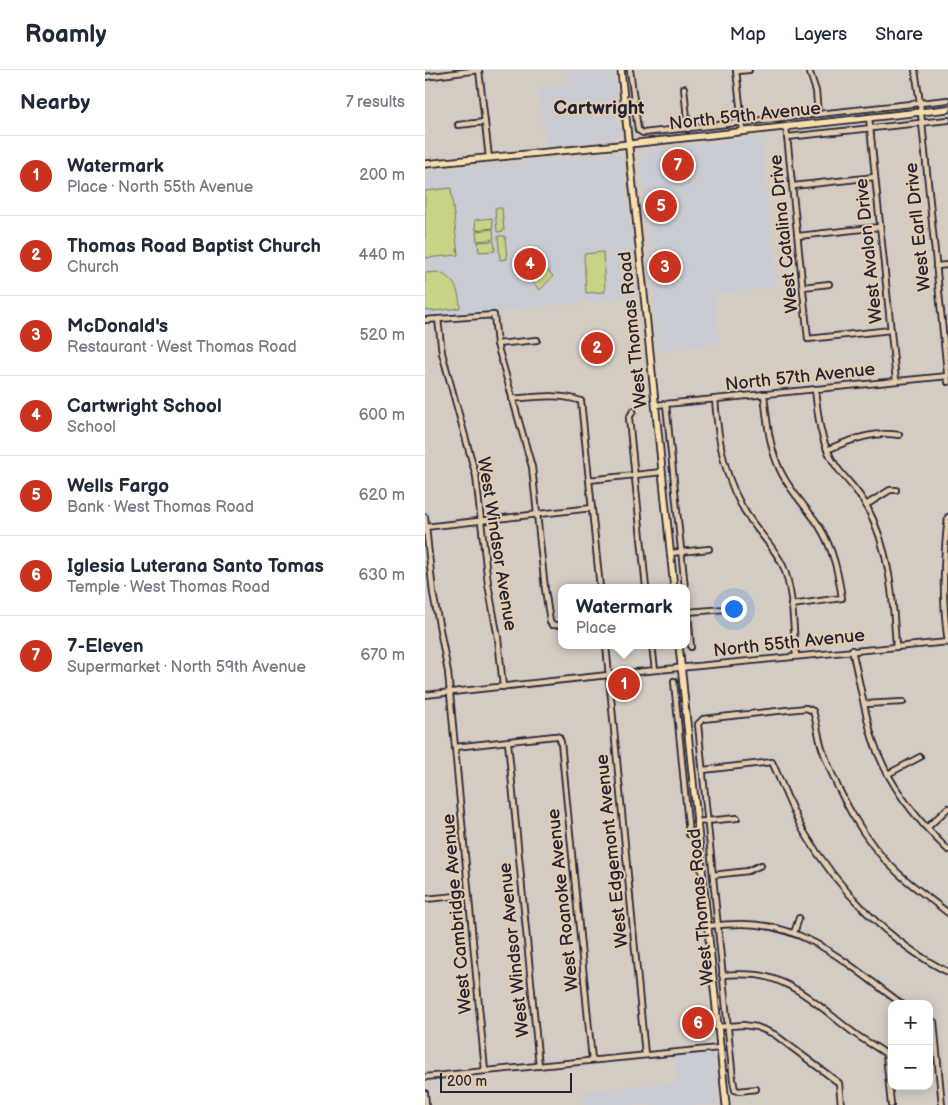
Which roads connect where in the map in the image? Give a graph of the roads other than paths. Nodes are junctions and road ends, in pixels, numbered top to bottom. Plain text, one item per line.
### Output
1 (429, 70) edge
2 (479, 70) edge
3 (621, 70) edge
4 (630, 70) edge
5 (749, 70) edge
6 (809, 70) edge
7 (915, 70) edge
8 (736, 71) edge
9 (427, 76) edge
10 (684, 88) dead end
11 (948, 100) edge
12 (920, 103) junction
13 (948, 109) edge
14 (920, 112) junction
15 (818, 114) junction
16 (869, 118) junction
17 (948, 120) edge
18 (485, 122) junction
19 (921, 122) junction
20 (742, 123) junction
21 (458, 124) dead end
22 (786, 126) junction
23 (688, 128) junction
24 (870, 128) junction
25 (743, 131) junction
26 (787, 137) junction
27 (629, 144) junction
28 (489, 158) junction
29 (425, 164) edge
30 (875, 177) junction
31 (793, 186) junction
32 (880, 227) junction
33 (798, 236) junction
34 (948, 265) edge
35 (936, 266) junction
36 (829, 284) dead end
37 (803, 287) junction
38 (439, 319) junction
39 (425, 320) edge
40 (948, 324) edge
41 (942, 325) junction
42 (891, 330) junction
43 (537, 340) dead end
44 (497, 344) junction
45 (948, 376) edge
46 (896, 381) junction
47 (948, 382) edge
48 (815, 389) junction
49 (764, 394) junction
50 (715, 399) junction
51 (512, 400) junction
52 (666, 404) junction
53 (655, 405) junction
54 (633, 411) dead end
55 (899, 435) dead end
56 (827, 450) junction
57 (662, 472) junction
58 (635, 475) junction
59 (589, 480) junction
60 (896, 490) dead end
61 (866, 505) junction
62 (592, 508) junction
63 (537, 514) junction
64 (425, 517) edge
65 (948, 517) edge
66 (481, 520) junction
67 (426, 527) edge
68 (709, 549) dead end
69 (681, 552) junction
70 (670, 553) junction
71 (600, 584) edge
72 (646, 584) edge
73 (674, 584) edge
74 (685, 584) edge
75 (738, 605) dead end
76 (791, 605) junction
77 (690, 612) edge
78 (558, 625) edge
79 (690, 638) edge
80 (948, 643) edge
81 (896, 646) junction
82 (691, 647) dead end
83 (606, 649) edge
84 (652, 649) edge
85 (680, 649) edge
86 (852, 650) junction
87 (796, 656) junction
88 (682, 667) junction
89 (655, 670) junction
90 (609, 675) junction
91 (674, 681) dead end
92 (503, 687) junction
93 (450, 692) junction
94 (425, 695) edge
95 (903, 702) dead end
96 (864, 704) junction
97 (685, 705) junction
98 (677, 706) junction
99 (508, 742) junction
100 (455, 747) junction
101 (920, 757) dead end
102 (703, 770) junction
103 (888, 774) junction
104 (948, 808) edge
105 (737, 818) dead end
106 (707, 821) junction
107 (696, 822) junction
108 (927, 828) junction
109 (697, 833) junction
110 (948, 850) edge
111 (761, 865) dead end
112 (713, 874) junction
113 (468, 895) junction
114 (425, 899) edge
115 (948, 913) edge
116 (799, 918) dead end
117 (717, 925) junction
118 (707, 926) junction
119 (794, 933) junction
120 (948, 972) edge
121 (722, 975) junction
122 (897, 1000) edge
123 (727, 1026) junction
124 (717, 1027) junction
125 (933, 1036) edge
126 (719, 1048) junction
127 (645, 1055) junction
128 (592, 1060) junction
129 (539, 1066) junction
130 (485, 1071) junction
131 (425, 1078) edge
132 (756, 1089) dead end
133 (425, 1093) edge
134 (426, 1105) edge
135 (726, 1105) edge
136 (841, 1105) edge
137 (891, 1105) edge
138 (942, 1105) edge

1 - 9 street
2 - 9 street
2 - 18 street
3 - 27 main road, West Thomas Road
4 - 23 street, North 59th Avenue
5 - 8 street
6 - 15 street
7 - 12 street, West Earll Drive
8 - 20 street
10 - 23 street
11 - 12 street, North 59th Avenue
12 - 14 street, West Earll Drive
12 - 15 street, North 59th Avenue
13 - 14 main road, North 59th Avenue
14 - 16 main road, North 59th Avenue
14 - 19 street, West Earll Drive
15 - 20 street, North 59th Avenue
16 - 22 main road, North 59th Avenue
16 - 24 street, West Avalon Drive
17 - 19 street, North 59th Avenue
18 - 21 street
18 - 28 street
19 - 24 street, North 59th Avenue
19 - 35 street, West Earll Drive
20 - 23 street, North 59th Avenue
20 - 25 street
22 - 25 main road, North 59th Avenue
22 - 26 street, West Catalina Drive
24 - 26 street, North 59th Avenue
24 - 30 street, West Avalon Drive
25 - 27 main road, North 59th Avenue
26 - 31 street, West Catalina Drive
27 - 28 main road, North 59th Avenue
27 - 53 main road, West Thomas Road
28 - 29 main road, North 59th Avenue
30 - 31 street
30 - 32 street, West Avalon Drive
31 - 33 street, West Catalina Drive
32 - 33 street
32 - 42 street, West Avalon Drive
33 - 37 street, West Catalina Drive
34 - 35 street
35 - 41 street, West Earll Drive
36 - 37 street
37 - 42 street, West Catalina Drive
38 - 39 street
38 - 44 street
38 - 66 street, West Windsor Avenue
40 - 41 street
41 - 45 street, West Earll Drive
42 - 46 street, West Avalon Drive
43 - 44 street
44 - 51 street
45 - 46 street, North 57th Avenue
45 - 47 street, West Earll Drive
46 - 48 street, North 57th Avenue
48 - 49 street, North 57th Avenue
48 - 56 street
49 - 50 street, North 57th Avenue
49 - 76 street
50 - 52 street, North 57th Avenue
50 - 76 street
51 - 59 street
51 - 63 street
52 - 53 street, North 57th Avenue
52 - 69 street, West Thomas Road
53 - 57 main road, West Thomas Road
54 - 58 street
55 - 56 street
56 - 61 street
57 - 58 street
57 - 70 main road, West Thomas Road
58 - 59 street
58 - 72 street
59 - 62 street
60 - 61 street
61 - 81 street
62 - 63 street
62 - 71 street
63 - 66 street
63 - 78 street
64 - 67 street, West Cambridge Avenue
65 - 80 street
66 - 67 street
66 - 92 street, West Windsor Avenue
67 - 93 street, West Cambridge Avenue
68 - 69 street
69 - 70 street
69 - 74 street, West Thomas Road
70 - 73 main road, West Thomas Road
75 - 77 street
76 - 87 street
79 - 82 street
80 - 81 street, North 55th Avenue
81 - 86 street, North 55th Avenue
83 - 90 street, West Edgemont Avenue
84 - 89 street
85 - 88 main road, West Thomas Road
86 - 87 street, North 55th Avenue
86 - 96 street
87 - 88 street, North 55th Avenue
88 - 89 street, North 55th Avenue
88 - 97 main road, West Thomas Road
89 - 90 street, North 55th Avenue
90 - 92 street, North 55th Avenue
90 - 127 street, West Edgemont Avenue
91 - 98 street, West Thomas Road
92 - 93 street, North 55th Avenue
93 - 94 street, North 55th Avenue
93 - 100 street, West Cambridge Avenue
95 - 96 street
96 - 103 street
97 - 98 street
97 - 107 main road, West Thomas Road
98 - 109 street, West Thomas Road
99 - 100 street
99 - 128 street, West Roanoke Avenue
99 - 129 street, West Windsor Avenue
100 - 113 street, West Cambridge Avenue
101 - 103 street
102 - 106 street, West Thomas Road
102 - 115 street, West Thomas Road
102 - 120 street
103 - 108 street
104 - 108 street
105 - 106 street
106 - 107 street
106 - 112 street, West Thomas Road
107 - 109 main road, West Thomas Road
108 - 110 street
109 - 118 main road, West Thomas Road
111 - 112 street
112 - 117 street, West Thomas Road
113 - 114 street
113 - 130 street, West Cambridge Avenue
116 - 119 street
117 - 118 street
117 - 119 street
117 - 121 street, West Thomas Road
118 - 124 main road, West Thomas Road
119 - 122 street
121 - 123 street, West Thomas Road
121 - 137 street
123 - 124 street
123 - 132 street, West Thomas Road
123 - 136 street
124 - 126 main road, West Thomas Road
125 - 138 street
126 - 127 street
126 - 135 main road, West Thomas Road
127 - 128 street
128 - 129 street
129 - 130 street
130 - 131 street
133 - 134 street

